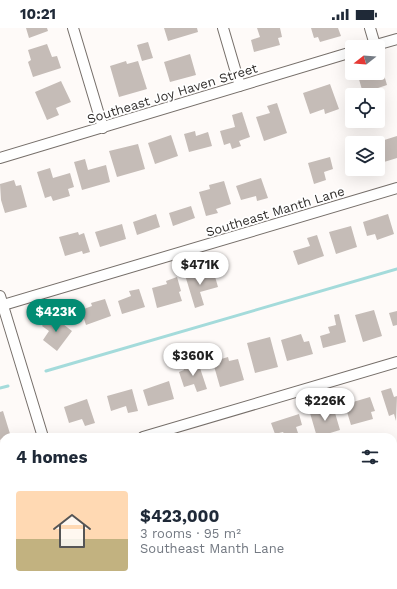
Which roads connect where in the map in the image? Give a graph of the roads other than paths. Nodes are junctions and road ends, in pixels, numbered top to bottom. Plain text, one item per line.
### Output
1 (73, 28) edge
2 (223, 28) edge
3 (370, 28) edge
4 (397, 39) edge
5 (371, 40) edge
6 (385, 42) edge
7 (345, 54) edge
8 (240, 86) junction
9 (103, 128) junction
10 (0, 158) edge
11 (397, 188) edge
12 (1, 302) edge
13 (397, 362) edge
14 (42, 433) edge
15 (157, 433) edge

1 - 9 street
2 - 8 street
3 - 5 street
4 - 6 street
7 - 8 street, Southeast Joy Haven Street
8 - 9 street, Southeast Joy Haven Street
9 - 10 street, Southeast Joy Haven Street
11 - 12 street, Southeast Manth Lane
12 - 14 street
13 - 15 street

